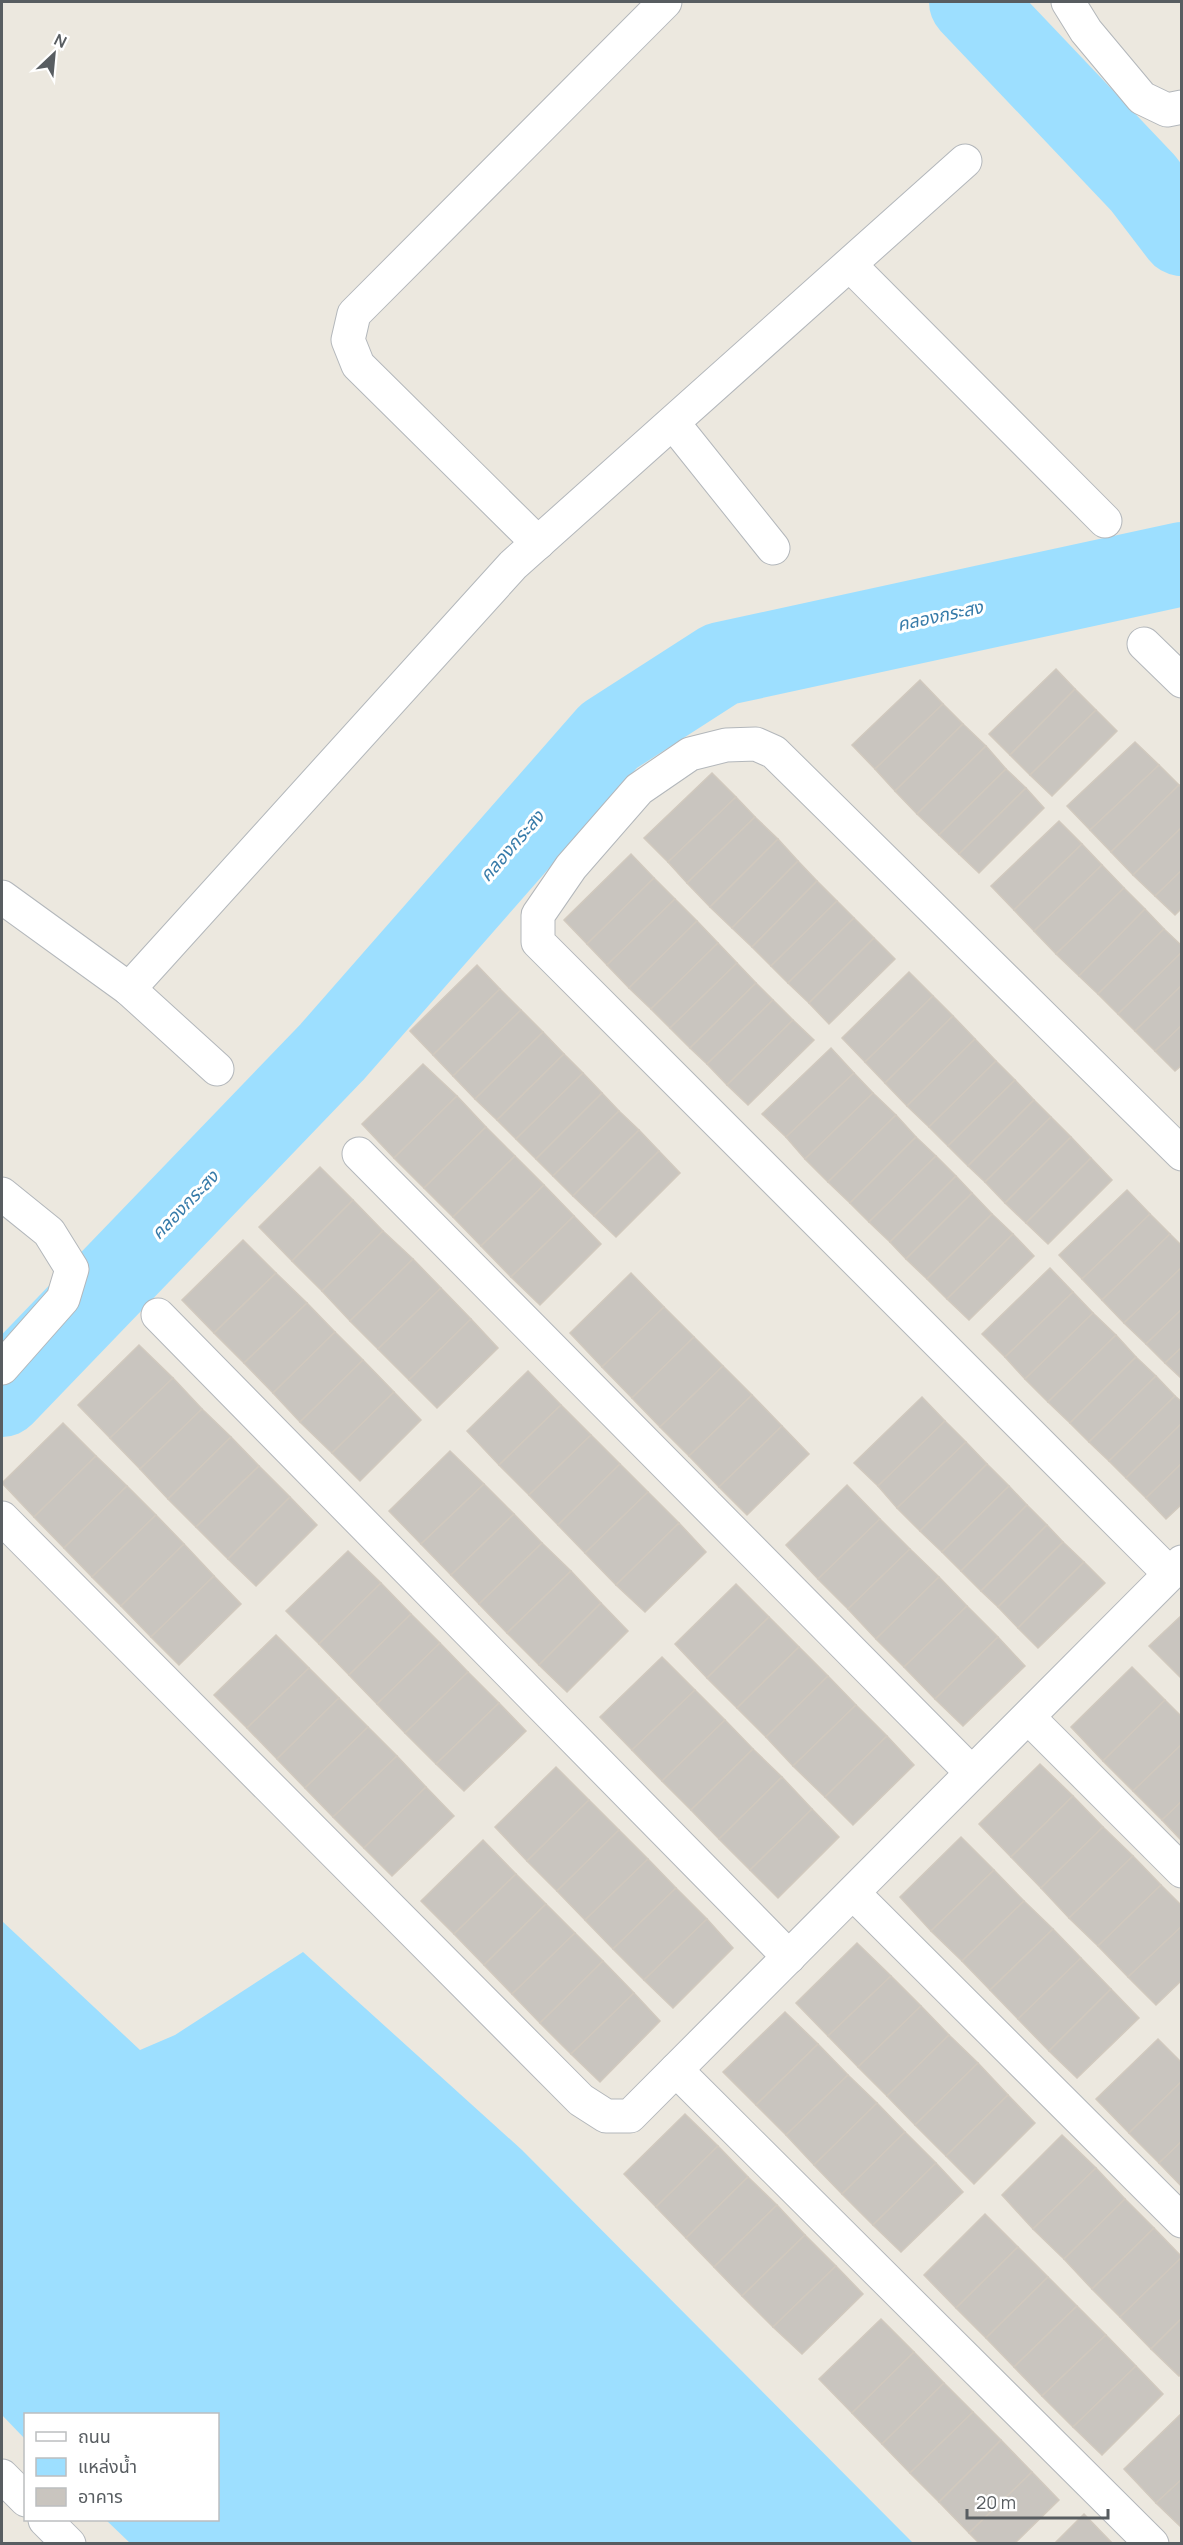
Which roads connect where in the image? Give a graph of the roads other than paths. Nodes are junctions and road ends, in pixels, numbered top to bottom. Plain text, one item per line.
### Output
1 (665, 2) edge
2 (1068, 2) edge
3 (1182, 107) edge
4 (965, 161) dead end
5 (850, 265) junction
6 (673, 423) junction
7 (1105, 521) dead end
8 (538, 543) junction
9 (773, 548) dead end
10 (1144, 644) dead end
11 (1182, 681) edge
12 (2, 897) edge
13 (129, 989) junction
14 (217, 1069) dead end
15 (359, 1154) dead end
16 (1182, 1154) edge
17 (2, 1194) edge
18 (158, 1316) dead end
19 (2, 1368) edge
20 (2, 1518) edge
21 (1175, 1567) edge
22 (1029, 1718) junction
23 (971, 1772) junction
24 (1182, 1870) edge
25 (853, 1893) junction
26 (789, 1957) junction
27 (676, 2070) junction
28 (1182, 2221) edge
29 (2, 2476) edge
30 (24, 2498) edge
31 (46, 2521) edge
32 (69, 2544) edge
33 (1152, 2544) edge

1 - 8 street
2 - 3 street
4 - 5 street
5 - 6 street
5 - 7 street
6 - 8 street
6 - 9 street
8 - 13 street
10 - 11 street
12 - 13 street
13 - 14 street
15 - 23 street
16 - 21 street
17 - 19 street
18 - 26 street
20 - 27 street
21 - 22 street
22 - 23 street
22 - 24 street
23 - 25 street
25 - 26 street
25 - 28 street
26 - 27 street
27 - 33 street
29 - 30 street
31 - 32 street

